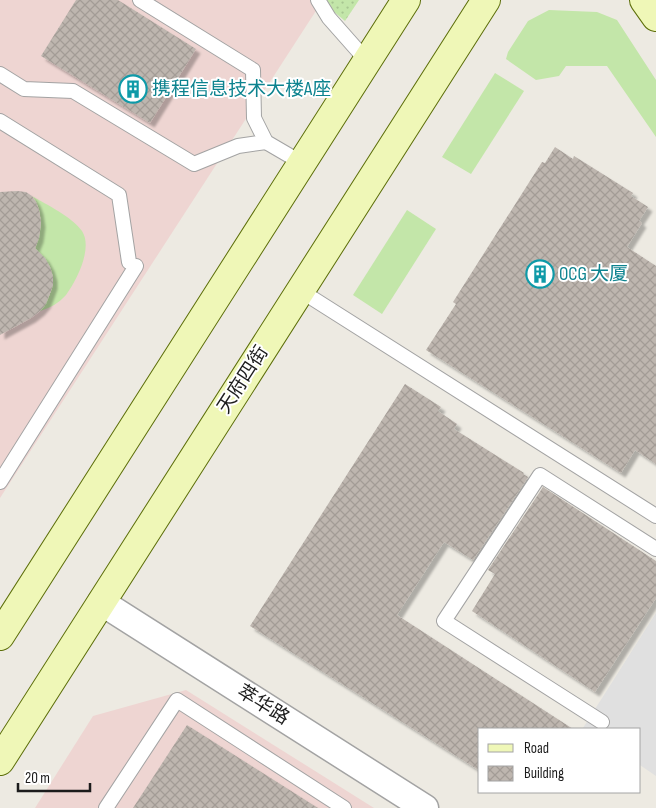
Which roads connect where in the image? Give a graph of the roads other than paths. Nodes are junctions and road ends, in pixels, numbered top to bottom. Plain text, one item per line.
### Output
1 (140, 0) edge
2 (318, 0) edge
3 (406, 0) edge
4 (486, 0) edge
5 (644, 0) edge
6 (656, 17) edge
7 (366, 62) junction
8 (0, 74) edge
9 (0, 121) edge
10 (266, 142) junction
11 (302, 163) junction
12 (301, 291) junction
13 (0, 482) edge
14 (656, 516) edge
15 (656, 549) edge
16 (101, 602) junction
17 (0, 636) edge
18 (602, 722) dead end
19 (0, 761) edge
20 (106, 808) edge
21 (344, 808) edge
22 (425, 808) edge

1 - 10 lane
2 - 7 lane
3 - 7 main road
4 - 12 main road, 天府四街
5 - 6 main road
7 - 11 main road
8 - 10 lane
9 - 13 lane
10 - 11 lane
11 - 17 main road
12 - 14 lane
12 - 16 main road, 天府四街
15 - 18 lane
16 - 19 main road, 天府四街
16 - 22 street, 萃华路
20 - 21 lane

